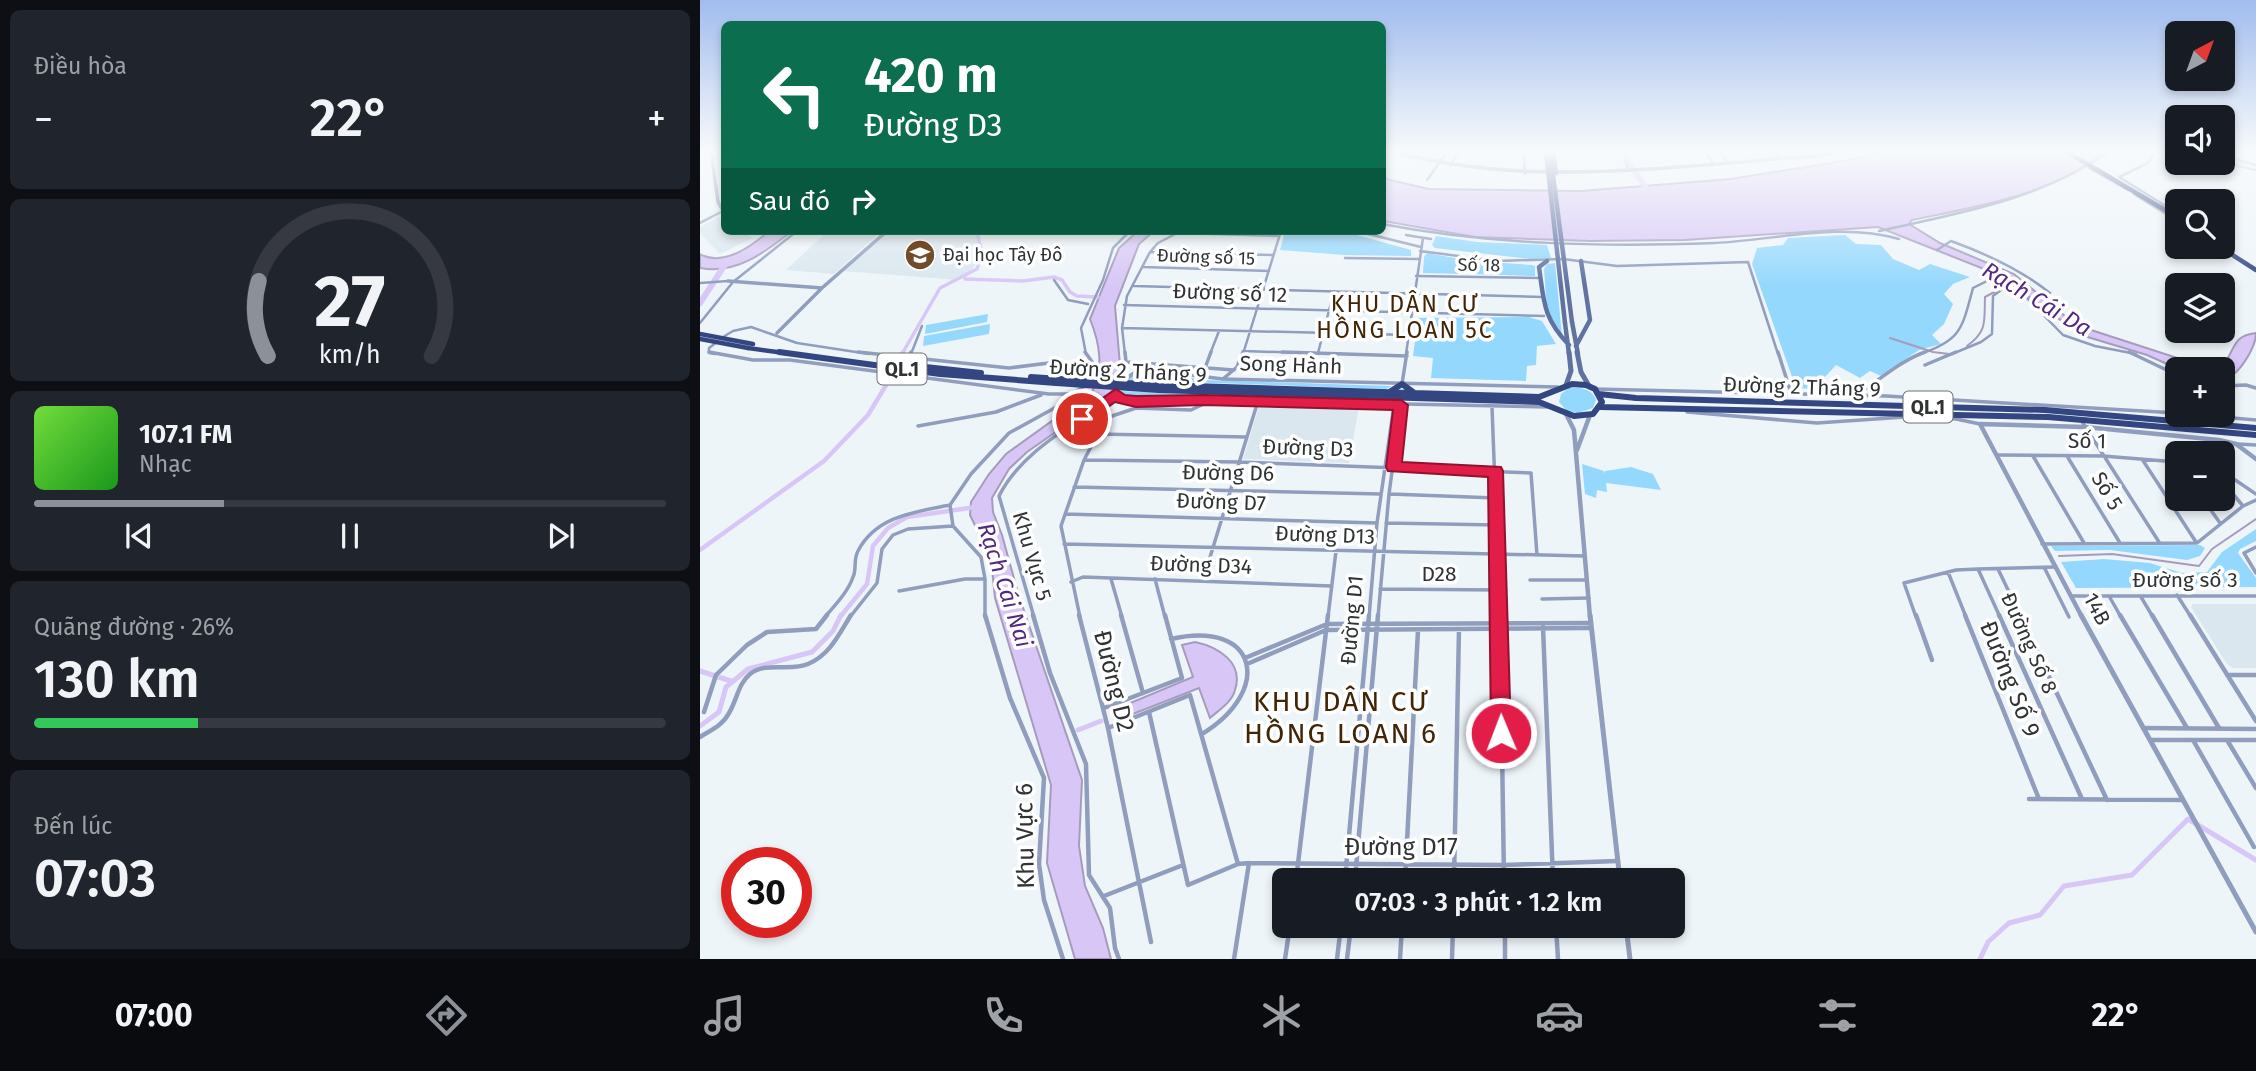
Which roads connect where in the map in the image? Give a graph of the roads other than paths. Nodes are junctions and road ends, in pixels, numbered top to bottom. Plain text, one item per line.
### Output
1 (1553, 197) edge
2 (2022, 197) edge
3 (2140, 197) edge
4 (2143, 197) edge
5 (2148, 197) edge
6 (2165, 209) edge
7 (2165, 210) edge
8 (2165, 210) edge
9 (721, 213) edge
10 (700, 223) edge
11 (1386, 225) edge
12 (1878, 231) junction
13 (1406, 234) dead end
14 (792, 235) edge
15 (882, 235) edge
16 (1126, 235) edge
17 (1173, 235) edge
18 (1279, 235) edge
19 (1370, 235) edge
20 (1423, 238) junction
21 (1431, 239) dead end
22 (1899, 239) dead end
23 (1421, 249) junction
24 (1937, 250) dead end
25 (1150, 252) junction
26 (2235, 255) edge
27 (1273, 256) junction
28 (1345, 258) dead end
29 (1419, 259) junction
30 (1547, 261) junction
31 (1581, 261) junction
32 (1143, 267) junction
33 (2256, 269) edge
34 (1269, 271) junction
35 (1416, 276) junction
36 (1541, 278) junction
37 (730, 280) junction
38 (1054, 281) dead end
39 (700, 283) edge
40 (1134, 286) junction
41 (2007, 287) junction
42 (822, 288) junction
43 (1263, 289) junction
44 (1334, 291) junction
45 (1415, 293) junction
46 (2050, 293) dead end
47 (1542, 297) junction
48 (1090, 303) junction
49 (1124, 305) junction
50 (1256, 310) junction
51 (1328, 312) junction
52 (1412, 313) junction
53 (1544, 316) junction
54 (700, 323) edge
55 (1569, 323) junction
56 (922, 326) dead end
57 (1122, 328) junction
58 (1219, 331) junction
59 (1249, 331) junction
60 (777, 333) junction
61 (1323, 333) junction
62 (1409, 335) junction
63 (700, 337) edge
64 (1569, 345) junction
65 (751, 346) junction
66 (1576, 346) junction
67 (827, 348) junction
68 (1243, 351) junction
69 (1318, 353) junction
70 (821, 354) junction
71 (1407, 356) junction
72 (909, 358) junction
73 (1133, 364) junction
74 (848, 365) junction
75 (1925, 365) dead end
76 (1092, 368) junction
77 (1205, 368) junction
78 (2165, 369) edge
79 (1234, 370) junction
80 (1128, 375) junction
81 (1223, 379) junction
82 (1058, 381) junction
83 (1402, 384) junction
84 (1565, 385) junction
85 (2235, 385) edge
86 (2256, 388) edge
87 (1594, 390) junction
88 (1556, 392) junction
89 (1791, 393) junction
90 (1814, 393) junction
91 (1043, 394) junction
92 (1072, 394) junction
93 (1116, 394) junction
94 (1389, 395) junction
95 (1855, 395) junction
96 (1412, 396) junction
97 (1212, 400) junction
98 (1136, 401) junction
99 (1258, 401) junction
100 (1816, 401) dead end
101 (1171, 403) junction
102 (1398, 405) junction
103 (1493, 407) junction
104 (1557, 408) junction
105 (1599, 409) junction
106 (1129, 410) junction
107 (1170, 410) junction
108 (1819, 412) dead end
109 (2165, 412) edge
110 (1566, 414) junction
111 (1590, 415) junction
112 (2235, 418) edge
113 (2081, 420) junction
114 (2256, 420) edge
115 (1823, 421) junction
116 (1980, 424) junction
117 (918, 426) dead end
118 (2085, 427) junction
119 (2256, 428) edge
120 (1097, 434) junction
121 (2256, 435) edge
122 (1247, 437) junction
123 (2236, 444) junction
124 (2256, 445) edge
125 (1576, 454) junction
126 (1995, 455) junction
127 (2033, 456) junction
128 (2067, 456) junction
129 (2103, 456) junction
130 (2142, 459) junction
131 (2256, 459) edge
132 (1084, 460) junction
133 (2165, 461) edge
134 (1239, 462) junction
135 (1386, 467) junction
136 (1394, 467) junction
137 (1495, 471) junction
138 (2235, 480) edge
139 (1074, 487) junction
140 (1232, 489) junction
141 (1381, 494) junction
142 (1389, 494) junction
143 (2256, 494) edge
144 (2235, 496) edge
145 (1496, 498) junction
146 (2256, 500) edge
147 (2243, 506) junction
148 (950, 507) junction
149 (2212, 511) edge
150 (1065, 514) junction
151 (1223, 518) junction
152 (1377, 523) junction
153 (1386, 523) junction
154 (2220, 523) junction
155 (952, 524) junction
156 (1498, 525) junction
157 (2159, 542) junction
158 (2084, 543) junction
159 (2120, 543) junction
160 (2197, 543) junction
161 (1064, 544) junction
162 (2042, 544) junction
163 (1213, 547) junction
164 (2256, 547) edge
165 (1336, 551) junction
166 (1374, 552) junction
167 (1384, 553) junction
168 (1538, 555) junction
169 (1499, 556) junction
170 (1584, 556) junction
171 (2044, 567) junction
172 (2056, 567) junction
173 (1979, 569) junction
174 (1998, 569) junction
175 (1948, 572) junction
176 (2256, 573) edge
177 (985, 579) junction
178 (1111, 579) junction
179 (1155, 579) junction
180 (1586, 579) junction
181 (1530, 580) dead end
182 (1203, 581) junction
183 (1071, 582) junction
184 (1331, 586) junction
185 (1380, 589) junction
186 (1499, 590) junction
187 (899, 591) dead end
188 (2177, 595) junction
189 (2072, 596) junction
190 (2109, 596) junction
191 (2256, 596) edge
192 (2141, 597) junction
193 (1589, 598) junction
194 (1542, 599) dead end
195 (2069, 617) dead end
196 (1368, 626) junction
197 (1376, 626) junction
198 (1499, 626) junction
199 (1543, 626) junction
200 (1593, 626) junction
201 (1326, 627) junction
202 (1459, 629) junction
203 (1418, 630) junction
204 (1171, 639) junction
205 (1245, 658) junction
206 (1931, 660) dead end
207 (1247, 664) junction
208 (2227, 675) junction
209 (2256, 675) edge
210 (1143, 693) junction
211 (1104, 708) junction
212 (704, 712) dead end
213 (1149, 712) junction
214 (2256, 721) edge
215 (1108, 728) junction
216 (2143, 728) junction
217 (2187, 728) junction
218 (2219, 728) junction
219 (2256, 729) edge
220 (1201, 735) junction
221 (700, 737) edge
222 (2150, 740) junction
223 (2193, 740) junction
224 (2227, 740) junction
225 (2256, 740) edge
226 (2256, 788) edge
227 (2028, 799) dead end
228 (2039, 799) junction
229 (2082, 799) junction
230 (2107, 800) junction
231 (2183, 800) junction
232 (2254, 847) dead end
233 (1618, 861) junction
234 (1552, 862) junction
235 (1249, 863) junction
236 (1298, 863) junction
237 (1238, 864) junction
238 (1406, 864) junction
239 (1183, 865) junction
240 (1347, 865) junction
241 (1357, 865) junction
242 (1455, 865) junction
243 (1504, 865) junction
244 (1297, 868) edge
245 (1347, 868) edge
246 (1357, 868) edge
247 (1406, 868) edge
248 (1455, 868) edge
249 (1552, 868) edge
250 (1619, 868) edge
251 (1139, 882) junction
252 (1104, 895) junction
253 (2256, 932) edge
254 (1288, 938) edge
255 (1340, 938) edge
256 (1350, 938) edge
257 (1401, 938) edge
258 (1453, 938) edge
259 (1505, 938) edge
260 (1557, 938) edge
261 (1627, 938) edge
262 (1151, 942) dead end
263 (1063, 959) edge
264 (1119, 959) edge
265 (1234, 959) edge
266 (1285, 959) edge
267 (1338, 959) edge
268 (1348, 959) edge
269 (1400, 959) edge
270 (1452, 959) edge
271 (1506, 959) edge
272 (1558, 959) edge
273 (1630, 959) edge

1 - 55 main road, bridge
2 - 12 street
3 - 8 street
4 - 7 highway, bridge
5 - 6 street
9 - 10 street
11 - 12 street
12 - 22 street
13 - 20 street
14 - 37 street
15 - 42 street
16 - 48 street
17 - 25 street
18 - 27 street
19 - 23 street
20 - 21 street
20 - 23 street
23 - 29 street
23 - 30 street
24 - 46 street
25 - 27 street
25 - 32 street
26 - 33 highway
27 - 34 street
28 - 29 street
29 - 35 street
30 - 31 street
30 - 36 main road
31 - 66 main road
31 - 89 street
32 - 34 street, Đường số 15
32 - 40 street
34 - 43 street
35 - 36 street, Số 18
35 - 45 street
36 - 47 main road
37 - 39 street
37 - 42 street
37 - 54 street
38 - 48 street
40 - 43 street
40 - 49 street
41 - 75 street
41 - 78 street
41 - 95 street
42 - 60 street
43 - 44 street
43 - 50 street
44 - 45 street
44 - 51 street
45 - 47 street
45 - 52 street
47 - 53 main road
48 - 76 street
49 - 50 street, Đường số 12
49 - 57 street
50 - 51 street, Đường số 12
50 - 59 street
51 - 52 street, Đường số 12
51 - 61 street
52 - 53 street, Đường số 12
52 - 62 street
53 - 64 main road
55 - 64 main road
55 - 66 main road
56 - 72 street
57 - 58 street
57 - 73 street
58 - 59 street
58 - 77 street
59 - 61 street
59 - 68 street
60 - 67 street
60 - 74 street
61 - 62 street
61 - 69 street
62 - 71 street
63 - 65 highway, Đường 2 Tháng 9 / QL.1, bridge
64 - 84 main road
65 - 70 highway, Đường 2 Tháng 9 / QL.1
65 - 74 highway, Đường 2 Tháng 9 / QL.1
66 - 87 main road
67 - 70 street
67 - 72 street
68 - 69 street
68 - 79 street
69 - 71 street
70 - 82 highway, Đường 2 Tháng 9 / QL.1
71 - 83 street
72 - 76 street
73 - 77 street
73 - 80 street
74 - 82 highway, Đường 2 Tháng 9 / QL.1
74 - 91 street
76 - 92 street
77 - 79 street
79 - 81 street
80 - 81 street, Song Hành
80 - 93 street
81 - 83 street, Song Hành
82 - 94 highway, Đường 2 Tháng 9 / QL.1, bridge
83 - 84 street, Song Hành
83 - 94 highway
83 - 96 highway
84 - 87 highway
84 - 88 highway
85 - 86 street
87 - 89 street
87 - 105 highway
87 - 119 highway, Đường 2 Tháng 9 / QL.1
88 - 96 highway, Đường 2 Tháng 9 / QL.1
88 - 104 highway
89 - 90 street
90 - 95 street
90 - 100 street
91 - 92 street
91 - 117 street
92 - 148 street
93 - 98 street
93 - 252 street, Khu Vực 5
94 - 96 highway, Đường 2 Tháng 9 / QL.1
94 - 102 highway
95 - 109 street
96 - 102 highway
96 - 104 highway, Đường 2 Tháng 9 / QL.1
97 - 99 street
97 - 101 street
97 - 107 street
98 - 101 street
98 - 106 street
99 - 102 street
99 - 122 street
101 - 107 street
102 - 103 street
102 - 135 street, Đường D1
102 - 136 street, Đường D1
103 - 104 street
103 - 137 street
104 - 110 highway
105 - 111 highway
105 - 113 highway, Đường 2 Tháng 9 / QL.1
105 - 115 street
106 - 107 street
106 - 120 street
108 - 115 street
110 - 111 highway
110 - 125 street
111 - 125 street
112 - 114 street
113 - 118 street
113 - 121 highway, Đường 2 Tháng 9 / QL.1
115 - 116 street
116 - 118 street
116 - 126 street, 14B
118 - 123 street
118 - 129 street
120 - 122 street
120 - 132 street, Đường D2
122 - 134 street
123 - 124 street
123 - 131 street
125 - 170 street
126 - 127 street, Số 1
126 - 162 street, 14B
127 - 128 street, Số 1
127 - 158 street
128 - 129 street, Số 1
128 - 159 street, Số 5
129 - 130 street, Số 1
129 - 157 street
130 - 133 street, Số 1
130 - 160 street
132 - 134 street, Đường D3
132 - 139 street, Đường D2
134 - 135 street, Đường D3
134 - 140 street
135 - 136 street, Đường D3
135 - 141 street, Đường D1
136 - 137 street, Đường D3
136 - 142 street, Đường D1
137 - 145 street
137 - 168 street, Đường D3
138 - 143 street
139 - 140 street, Đường D6
139 - 150 street, Đường D2
140 - 141 street, Đường D6
140 - 151 street
141 - 152 street, Đường D1
142 - 145 street
142 - 153 street, Đường D1
144 - 147 street
145 - 156 street
146 - 147 street
147 - 154 street
148 - 155 street
148 - 212 street
149 - 154 street
150 - 151 street, Đường D7
150 - 161 street, Đường D2
151 - 152 street, Đường D7
151 - 163 street
152 - 166 street, Đường D1
153 - 156 street
153 - 167 street, Đường D1
154 - 160 street
155 - 177 street, Khu Vực 6
155 - 221 street
156 - 169 street
157 - 159 street
157 - 160 street
158 - 159 street
158 - 162 street
161 - 163 street, Đường D13
161 - 183 street, Đường D2
162 - 172 street, 14B
163 - 165 street, Đường D13
163 - 182 street
164 - 176 street
165 - 166 street, Đường D13
165 - 184 street
166 - 167 street, Đường D13
166 - 196 street, Đường D1
167 - 169 street, Đường D13
167 - 185 street, Đường D1
168 - 169 street, Đường D13
168 - 170 street, Đường D13
169 - 186 street
170 - 180 street
171 - 172 street, Đường Số 8
171 - 174 street, Đường Số 8
171 - 195 street
172 - 189 street, 14B
173 - 174 street, Đường Số 8
173 - 175 street
173 - 229 street, Đường Số 8
174 - 230 street
175 - 206 street
175 - 228 street, Đường Số 9
177 - 187 street
177 - 263 street, Khu Vực 6
178 - 179 street, Đường D34
178 - 183 street, Đường D34
178 - 210 street
179 - 182 street, Đường D34
179 - 204 street
180 - 181 street
180 - 193 street
182 - 184 street, Đường D34
183 - 211 street, Đường D2
184 - 201 street
185 - 186 street, D28
185 - 197 street, Đường D1
186 - 198 street
188 - 191 street, Đường số 3
188 - 192 street, Đường số 3
188 - 208 street
189 - 190 street, Đường số 3
189 - 216 street, 14B
190 - 192 street, Đường số 3
190 - 217 street
192 - 218 street
193 - 194 street
193 - 200 street
196 - 197 street
196 - 201 street
196 - 240 street, Đường D1
197 - 198 street
197 - 203 street
197 - 241 street, Đường D1
198 - 199 street
198 - 202 street
198 - 243 street
199 - 200 street
199 - 234 street
200 - 233 street
201 - 205 street
201 - 207 street
201 - 236 street
202 - 203 street
202 - 242 street
203 - 238 street
204 - 205 street
204 - 210 street
205 - 207 street
207 - 220 street
208 - 209 street
208 - 214 street
210 - 211 street
211 - 215 street, Đường D2
213 - 215 street
213 - 220 street
213 - 239 street
215 - 251 street, Đường D2
216 - 217 street
216 - 222 street, 14B
217 - 218 street
218 - 219 street
220 - 237 street
222 - 223 street
222 - 231 street, 14B
223 - 224 street
223 - 232 street
224 - 225 street
224 - 226 street
227 - 228 street
228 - 229 street
229 - 230 street
230 - 231 street
231 - 253 street, 14B
233 - 234 street, Đường D17
233 - 250 street
234 - 243 street, Đường D17
234 - 249 street
235 - 236 street, Đường D17
235 - 237 street, Đường D17
235 - 265 street
236 - 240 street, Đường D17
236 - 244 street
237 - 239 street, Đường D17
238 - 241 street, Đường D17
238 - 242 street, Đường D17
238 - 247 street
239 - 251 street
240 - 241 street, Đường D17
240 - 245 street, Đường D1
241 - 246 street, Đường D1
242 - 243 street, Đường D17
242 - 248 street
251 - 252 street
251 - 262 street, Đường D2
252 - 264 street
254 - 266 street
255 - 267 street
256 - 268 street
257 - 269 street
258 - 270 street
259 - 271 street
260 - 272 street
261 - 273 street

